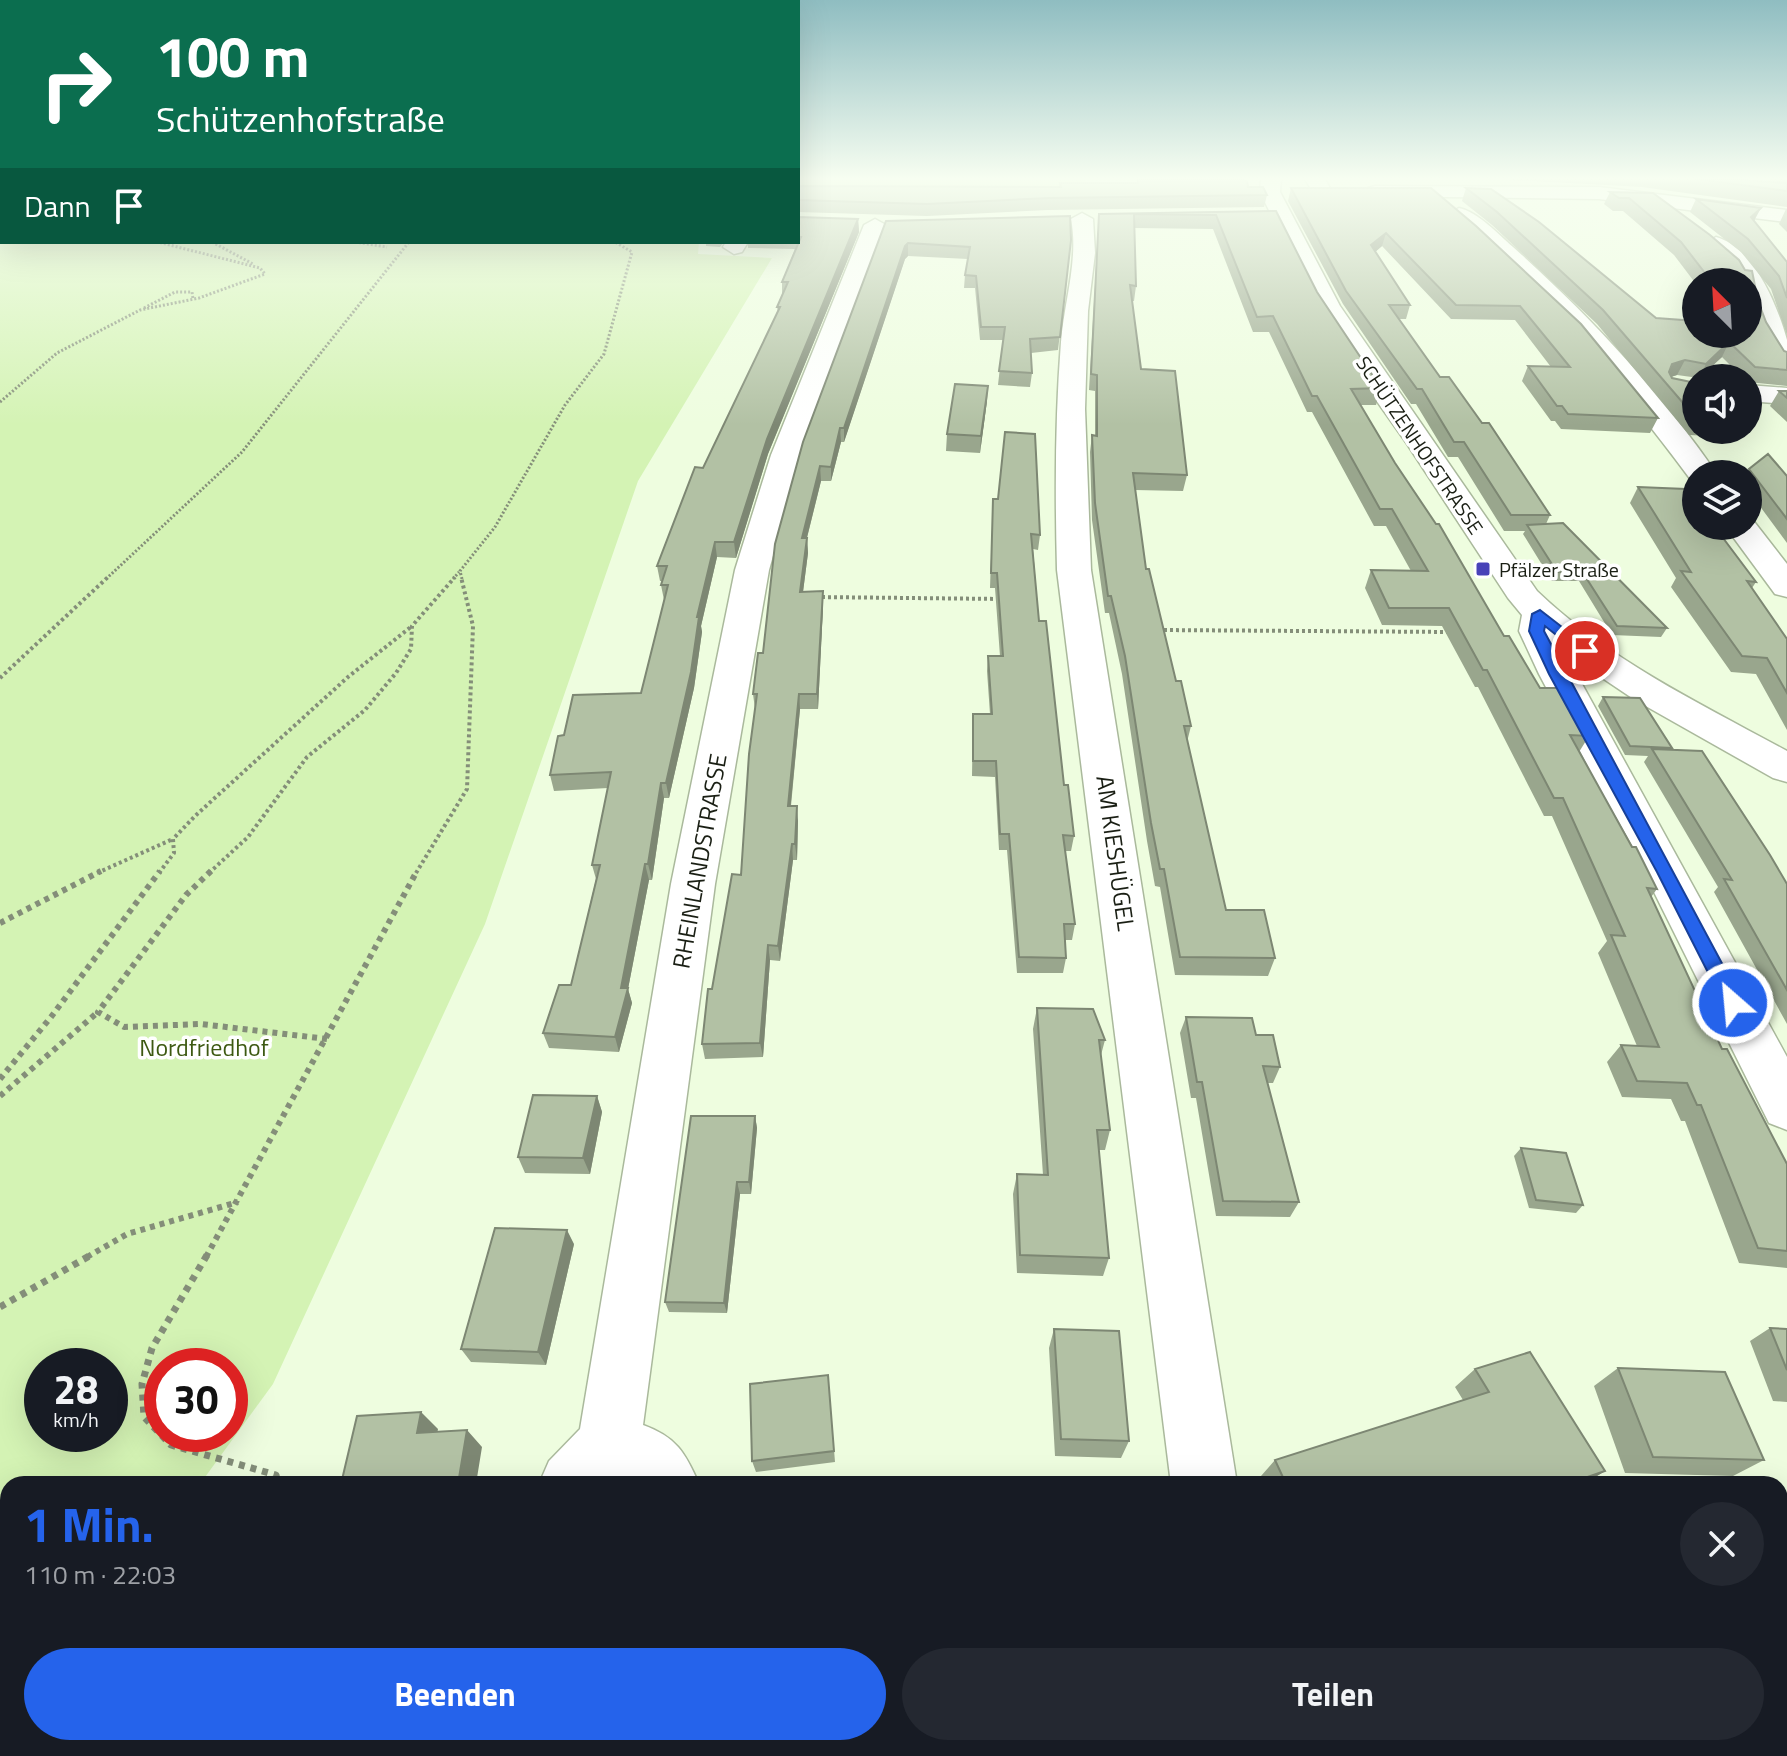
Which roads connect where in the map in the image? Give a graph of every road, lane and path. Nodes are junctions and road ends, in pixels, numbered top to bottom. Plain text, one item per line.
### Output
1 (232, 261) edge
2 (247, 261) edge
3 (394, 261) edge
4 (630, 261) edge
5 (864, 261) edge
6 (1082, 261) edge
7 (1302, 261) edge
8 (1512, 261) edge
9 (1734, 261) edge
10 (260, 268) junction
11 (193, 299) junction
12 (140, 310) junction
13 (1787, 358) edge
14 (1762, 394) edge
15 (1787, 396) edge
16 (0, 402) edge
17 (1691, 460) edge
18 (1752, 540) edge
19 (460, 571) junction
20 (1787, 587) edge
21 (747, 597) junction
22 (1540, 614) junction
23 (1082, 615) junction
24 (412, 626) junction
25 (1463, 633) edge
26 (0, 678) edge
27 (1787, 768) edge
28 (173, 839) junction
29 (0, 923) edge
30 (98, 1012) junction
31 (327, 1039) junction
32 (0, 1079) edge
33 (0, 1096) edge
34 (1787, 1107) edge
35 (239, 1202) junction
36 (0, 1307) edge
37 (591, 1464) edge
38 (276, 1476) edge
39 (660, 1476) edge
40 (1203, 1476) edge

1 - 10 path
2 - 10 path
3 - 26 path
4 - 19 path
5 - 21 street, RHEINLANDSTRASSE
6 - 23 street, AM KIESHÜGEL
7 - 22 street, SCHÜTZENHOFSTRASSE
8 - 17 street
9 - 13 street
10 - 11 path
11 - 12 path
11 - 12 path
12 - 16 path
14 - 15 street
18 - 20 street
19 - 24 path
19 - 31 path
21 - 23 path
21 - 37 street, RHEINLANDSTRASSE
22 - 27 street, SCHÜTZENHOFSTRASSE
22 - 34 street
23 - 25 path
23 - 40 street, AM KIESHÜGEL
24 - 28 path
24 - 30 path
28 - 29 path
28 - 32 path
30 - 31 path
30 - 33 path
31 - 35 path
35 - 36 path
35 - 38 path
37 - 39 street, RHEINLANDSTRASSE

